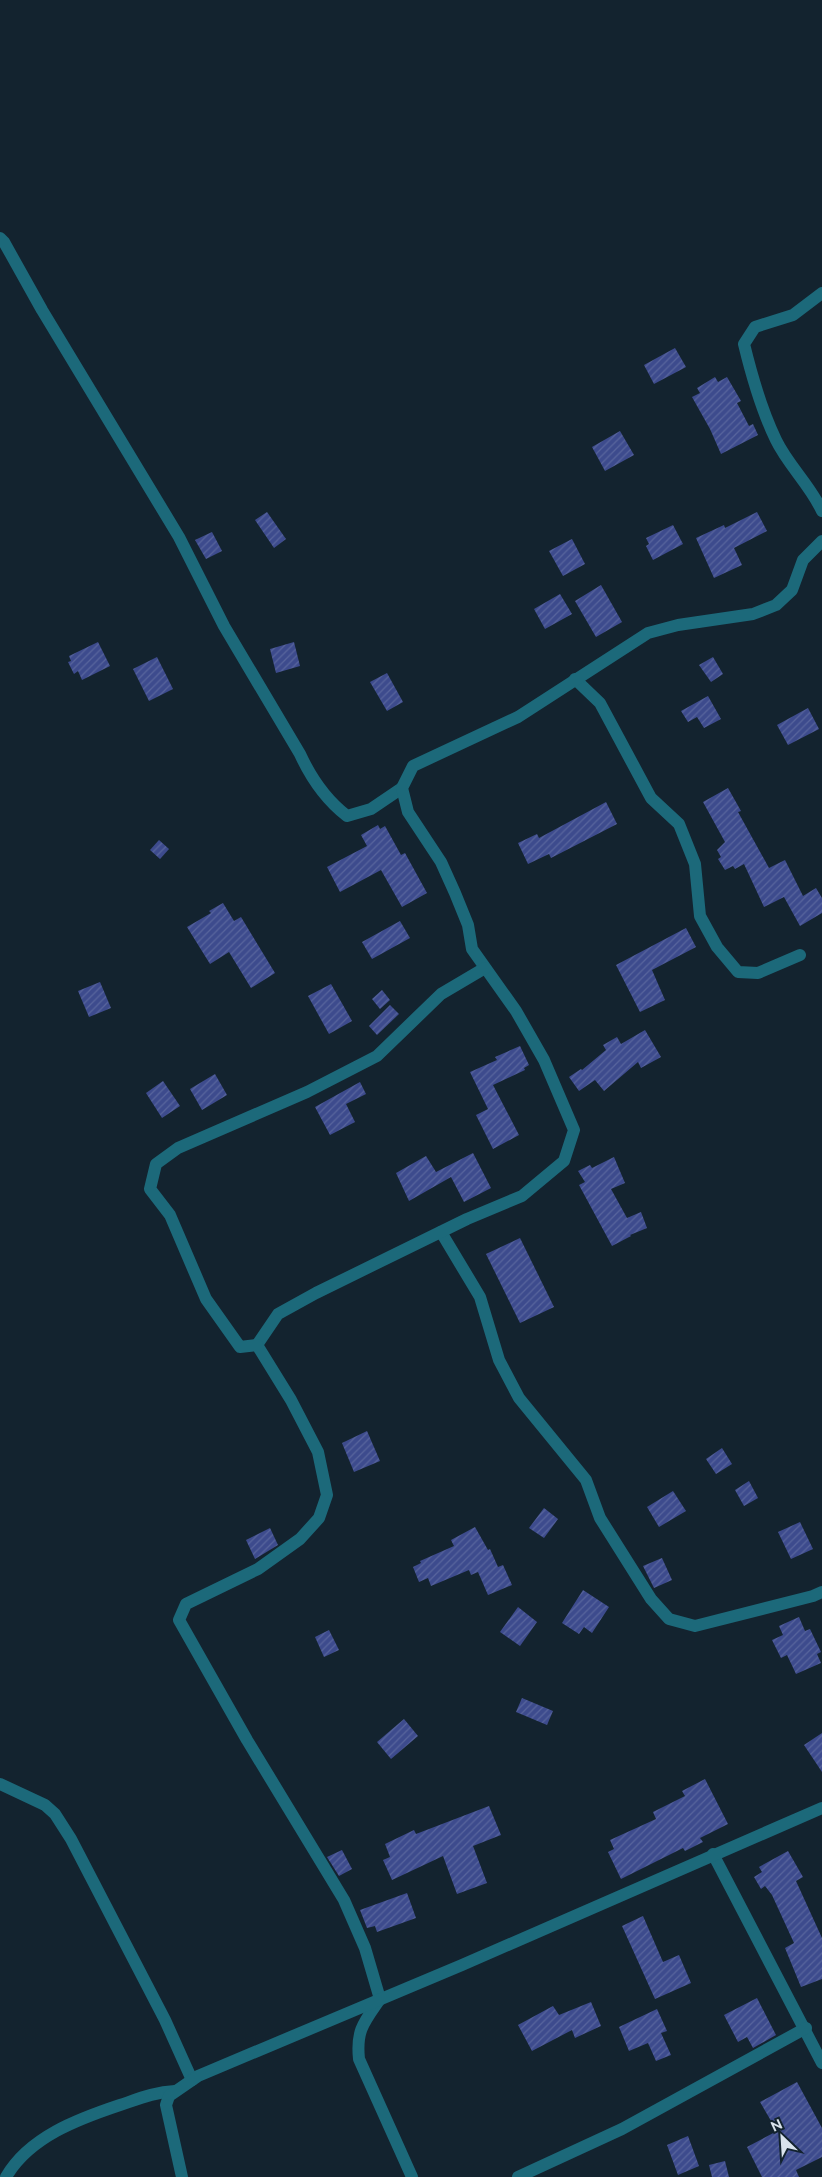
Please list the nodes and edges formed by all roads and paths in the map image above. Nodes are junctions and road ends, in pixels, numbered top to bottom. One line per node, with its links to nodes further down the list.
1 (0, 238): 6 (street)
2 (822, 293): 3 (street)
3 (822, 511)
4 (822, 541): 5 (street)
5 (575, 679): 6 (street); 7 (street)
6 (402, 788): 8 (street)
7 (800, 955)
8 (485, 968): 9 (street); 10 (street)
9 (440, 1232): 10 (street); 11 (street)
10 (257, 1345): 15 (street)
11 (822, 1592)
12 (0, 1784): 18 (street)
13 (822, 1808): 14 (street)
14 (713, 1854): 15 (street); 16 (street)
15 (380, 1999): 18 (street); 22 (street)
16 (806, 2028): 17 (street); 23 (street)
17 (822, 2063)
18 (192, 2080): 19 (street)
19 (175, 2091): 20 (street); 21 (street)
20 (6, 2177)
21 (182, 2177)
22 (412, 2177)
23 (518, 2177)

